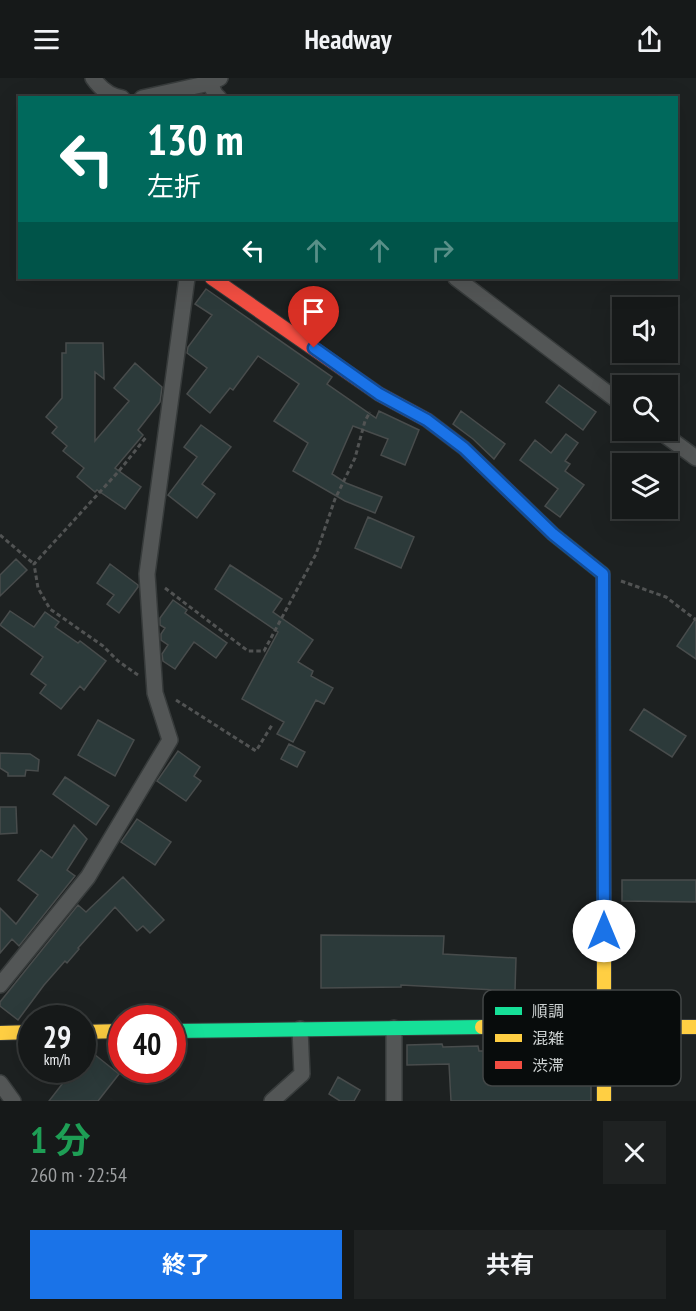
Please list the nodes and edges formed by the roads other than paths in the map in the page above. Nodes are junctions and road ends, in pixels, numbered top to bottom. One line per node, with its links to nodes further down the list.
1 (93, 78): 3 (street)
2 (216, 90): 4 (street)
3 (115, 96)
4 (160, 96)
5 (188, 279): 11 (street)
6 (213, 279): 12 (street)
7 (457, 279): 8 (street)
8 (612, 396)
9 (673, 441): 10 (street)
10 (696, 458)
11 (0, 985)
12 (604, 990)
13 (483, 1027): 16 (street)
14 (681, 1027): 15 (street)
15 (696, 1027)
16 (394, 1028): 17 (street); 24 (street)
17 (300, 1029): 18 (street); 23 (street)
18 (186, 1031)
19 (0, 1032): 20 (street)
20 (18, 1032)
21 (0, 1083): 22 (street)
22 (14, 1101)
23 (272, 1101)
24 (394, 1101)

